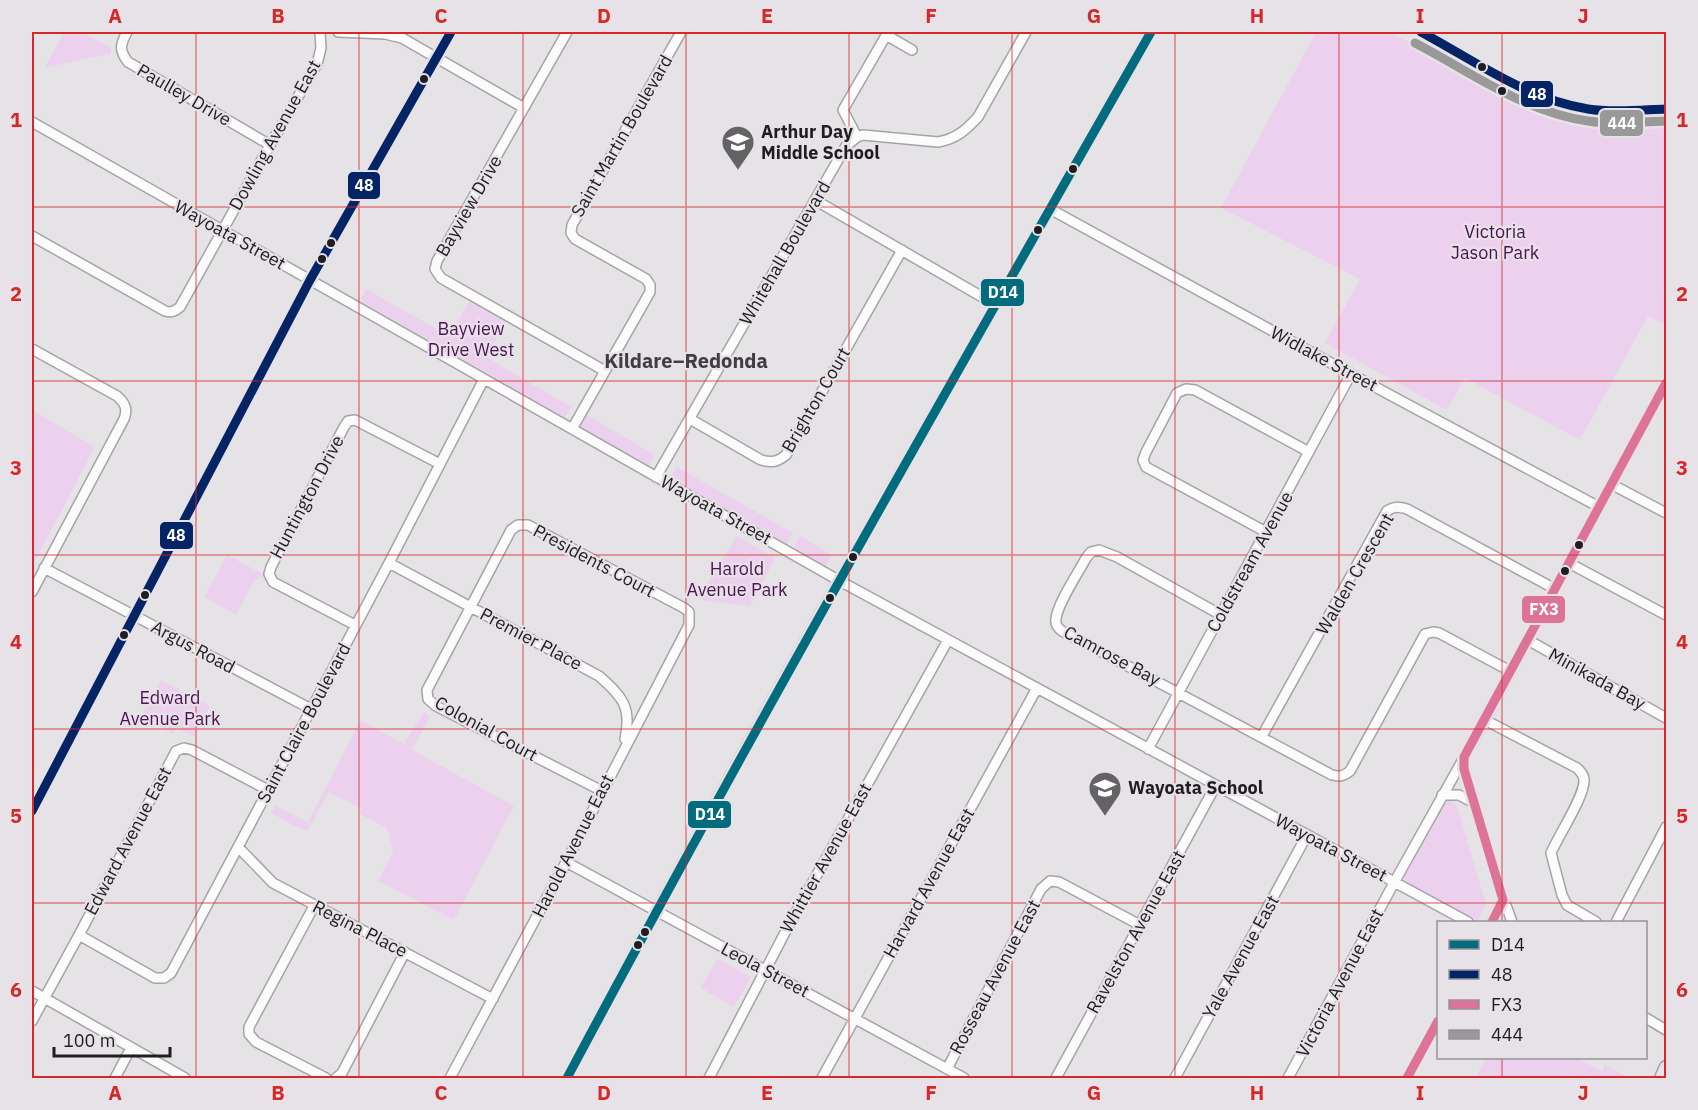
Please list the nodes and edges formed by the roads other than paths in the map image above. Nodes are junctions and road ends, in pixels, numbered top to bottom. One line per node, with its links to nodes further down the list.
1 (127, 32): 17 (street, Paulley Drive)
2 (320, 32): 17 (street, Dowling Avenue East)
3 (338, 32): 12 (street)
4 (452, 32): 12 (street)
5 (567, 32): 13 (street, Bayview Drive)
6 (681, 32): 26 (street, Saint Martin Boulevard)
7 (1026, 32): 16 (street)
8 (1151, 32): 19 (street)
9 (1421, 32): 14 (street)
10 (887, 33): 11 (street); 16 (street)
11 (912, 50)
12 (436, 58): 13 (street); 23 (street)
13 (524, 108): 26 (street, Bayview Drive)
14 (1666, 109)
15 (32, 122): 20 (street, Wayoata Street)
16 (857, 137): 18 (street, Whitehall Boulevard)
17 (270, 145): 20 (street, Dowling Avenue East)
18 (815, 200): 22 (street); 32 (street, Whitehall Boulevard)
19 (1050, 209): 24 (street); 27 (street, Widlake Street)
20 (222, 230): 21 (street, Dowling Avenue East); 23 (street, Wayoata Street)
21 (32, 236)
22 (902, 250): 24 (street); 32 (street, Brighton Court)
23 (310, 280): 28 (street, Wayoata Street); 51 (street)
24 (996, 305): 44 (street)
25 (32, 349): 43 (street)
26 (605, 371): 33 (street, Saint Martin Boulevard)
27 (1351, 374): 34 (street, Coldstream Avenue); 38 (street, Widlake Street)
28 (484, 379): 33 (street, Wayoata Street); 35 (street, Saint Claire Boulevard)
29 (1666, 383): 30 (street, Victoria Avenue East)
30 (1656, 403): 31 (street); 37 (street, Victoria Avenue East)
31 (1665, 408)
32 (690, 419): 36 (street, Whitehall Boulevard)
33 (572, 429): 36 (street, Wayoata Street)
34 (1309, 452): 40 (street, Coldstream Avenue); 40 (street)
35 (440, 464): 42 (street, Saint Claire Boulevard); 52 (street, Huntington Drive)
36 (656, 477): 44 (street, Wayoata Street)
37 (1611, 484): 38 (street, Victoria Avenue East); 39 (street)
38 (1599, 507): 41 (street, Victoria Avenue East)
39 (1666, 513)
40 (1266, 532): 49 (street, Coldstream Avenue)
41 (1569, 562): 45 (street, Victoria Avenue East); 50 (street)
42 (389, 563): 47 (street, Premier Place); 52 (street, Saint Claire Boulevard)
43 (44, 568): 46 (street); 51 (street, Argus Road)
44 (838, 580): 53 (street, Wayoata Street); 78 (street)
45 (1555, 589): 54 (street, Victoria Avenue East); 61 (street, Walden Crescent)
46 (32, 592)
47 (471, 607): 48 (street, Presidents Court); 62 (street, Premier Place); 67 (street, Colonial Court)
48 (689, 612): 62 (street, Harold Avenue East)
49 (1221, 615): 57 (street, Coldstream Avenue); 57 (street, Camrose Bay)
50 (1666, 615)
51 (135, 616): 58 (street, Argus Road); 70 (street)
52 (355, 625): 58 (street, Saint Claire Boulevard)
53 (948, 640): 56 (street, Wayoata Street); 87 (street, Whittier Avenue East)
54 (1528, 640): 55 (street, Victoria Avenue East); 59 (street, Minikada Bay)
55 (1510, 671): 60 (street, Victoria Avenue East); 61 (street)
56 (1036, 688): 63 (street, Wayoata Street); 91 (street, Harvard Avenue East)
57 (1179, 692): 61 (street); 63 (street, Coldstream Avenue)
58 (311, 709): 66 (street, Saint Claire Boulevard)
59 (1666, 717)
60 (1485, 720): 64 (street, Victoria Avenue East); 82 (street)
61 (1262, 736)
62 (623, 749): 67 (street, Harold Avenue East)
63 (1148, 749): 65 (street, Wayoata Street)
64 (1464, 757): 68 (street, Victoria Avenue East); 69 (street)
65 (1216, 785): 72 (street, Wayoata Street); 84 (street, Ravelston Avenue East)
66 (268, 790): 73 (street, Saint Claire Boulevard); 85 (street, Edward Avenue East)
67 (602, 791): 74 (street, Harold Avenue East)
68 (1442, 795): 69 (street); 75 (street, Victoria Avenue East)
69 (1474, 802): 76 (street)
70 (32, 812)
71 (1666, 827): 83 (street)
72 (1307, 835): 75 (street, Wayoata Street); 109 (street, Yale Avenue East)
73 (238, 847): 77 (street, Regina Place); 85 (street, Saint Claire Boulevard)
74 (566, 862): 78 (street, Leola Street); 90 (street, Harold Avenue East)
75 (1395, 881): 79 (street, Wayoata Street); 110 (street, Victoria Avenue East)
76 (1503, 900): 80 (street); 81 (street)
77 (314, 906): 86 (street, Regina Place); 101 (street)
78 (656, 910): 87 (street, Leola Street); 104 (street)
79 (1466, 921)
80 (1493, 921)
81 (1512, 921)
82 (1594, 921)
83 (1617, 921)
84 (1140, 925): 98 (street, Rosseau Avenue East); 108 (street, Ravelston Avenue East)
85 (79, 935): 89 (street, Edward Avenue East)
86 (405, 952): 90 (street, Regina Place); 102 (street)
87 (766, 971): 91 (street, Leola Street); 105 (street, Whittier Avenue East)
88 (32, 991): 89 (street)
89 (44, 998): 93 (street, Edward Avenue East); 96 (street)
90 (492, 999): 103 (street, Harold Avenue East)
91 (855, 1018): 98 (street, Leola Street); 106 (street, Harvard Avenue East)
92 (1647, 1019): 95 (street)
93 (32, 1021)
94 (1437, 1023): 111 (street)
95 (1666, 1030)
96 (131, 1048): 99 (street); 100 (street)
97 (1666, 1068): 112 (main road)
98 (946, 1069): 107 (street, Leola Street)
99 (115, 1078)
100 (184, 1078)
101 (326, 1078)
102 (336, 1078)
103 (450, 1078)
104 (567, 1078)
105 (709, 1078)
106 (822, 1078)
107 (964, 1078)
108 (1056, 1078)
109 (1175, 1078)
110 (1288, 1078)
111 (1407, 1078)
112 (1661, 1078)

